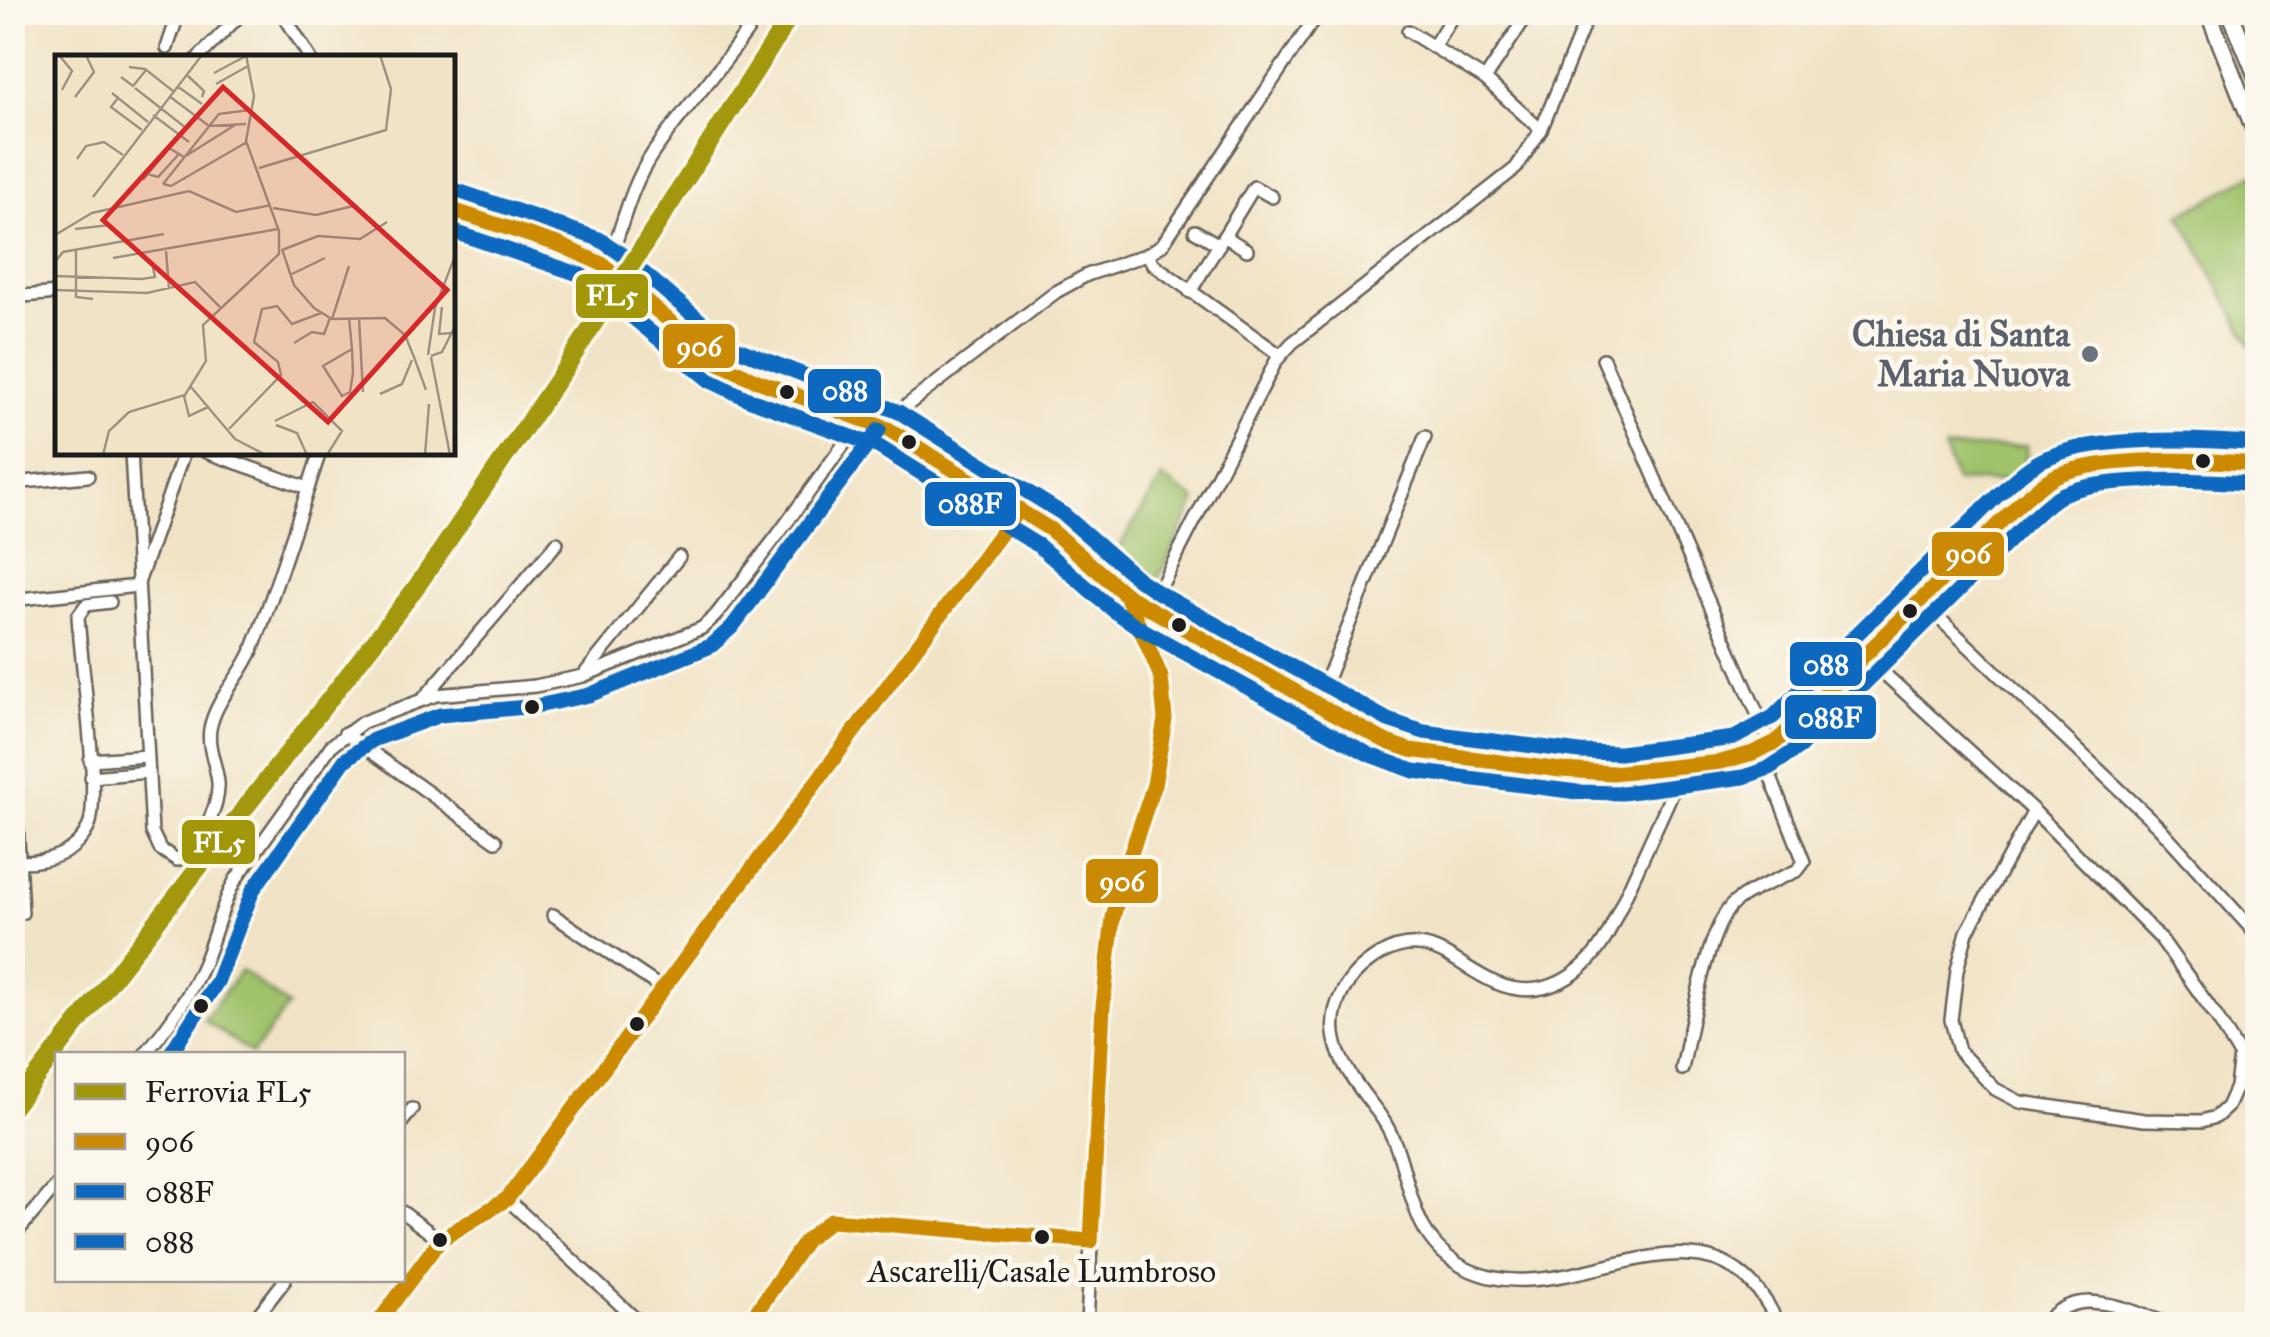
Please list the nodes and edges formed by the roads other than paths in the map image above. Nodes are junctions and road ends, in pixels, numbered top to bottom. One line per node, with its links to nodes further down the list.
1 (179, 12): 15 (street)
2 (243, 12): 16 (street)
3 (282, 12): 17 (street)
4 (760, 12): 28 (street)
5 (1320, 12): 27 (street)
6 (1455, 12): 14 (street)
7 (1529, 12): 18 (street)
8 (1589, 12): 20 (street)
9 (2208, 12): 21 (highway)
10 (2230, 12): 19 (highway)
11 (2254, 12): 12 (highway)
12 (2258, 21)
13 (1408, 31): 14 (street)
14 (1433, 47): 18 (street)
15 (167, 48)
16 (201, 55)
17 (308, 55)
18 (1485, 80): 20 (street)
19 (2258, 80)
20 (1542, 130): 32 (street)
21 (2258, 139)
22 (1272, 197): 25 (street)
23 (455, 211): 28 (street)
24 (1194, 230): 25 (street)
25 (1222, 240): 26 (street); 29 (street)
26 (1247, 250)
27 (1148, 254): 29 (street); 35 (street)
28 (607, 268): 34 (street)
29 (1190, 292): 32 (street)
30 (55, 293): 31 (street)
31 (12, 297)
32 (1280, 356): 53 (street)
33 (1603, 359): 60 (street)
34 (863, 418): 35 (street); 55 (street)
35 (881, 425): 45 (street)
36 (1426, 437): 57 (street)
37 (131, 455): 48 (street)
38 (183, 455): 48 (street)
39 (214, 455): 44 (street)
40 (319, 455): 44 (street)
41 (2258, 464): 51 (street)
42 (88, 476): 43 (street)
43 (12, 483)
44 (308, 488): 64 (street)
45 (1020, 510): 49 (street); 72 (street)
46 (557, 543): 56 (street)
47 (679, 557): 55 (street)
48 (136, 586): 50 (street); 61 (street)
49 (1126, 596): 53 (street); 82 (street)
50 (12, 600)
51 (1921, 601): 54 (street); 71 (street)
52 (110, 602): 62 (street)
53 (1150, 610): 57 (street)
54 (1864, 656): 60 (street); 66 (street)
55 (583, 676): 56 (street)
56 (424, 698): 59 (street)
57 (1317, 704): 63 (street)
58 (12, 727): 68 (street)
59 (345, 734): 67 (street); 73 (street)
60 (1766, 748): 63 (street); 74 (street)
61 (147, 756): 62 (street); 64 (street)
62 (90, 760): 65 (street)
63 (1684, 767): 89 (street)
64 (148, 772): 65 (street)
65 (91, 777): 68 (street)
66 (2034, 811): 66 (street)
67 (496, 841)
68 (21, 862): 69 (street)
69 (22, 913)
70 (553, 915): 72 (street)
71 (2258, 936)
72 (662, 989): 78 (street)
73 (146, 1052)
74 (1682, 1069)
75 (412, 1109): 76 (street)
76 (405, 1118)
77 (55, 1188): 80 (street)
78 (506, 1199): 81 (street); 86 (street)
79 (405, 1214): 81 (street)
80 (12, 1238)
81 (440, 1240): 85 (street)
82 (1091, 1241): 87 (street); 88 (street)
83 (282, 1282): 84 (street)
84 (251, 1324)
85 (377, 1324)
86 (640, 1324)
87 (748, 1324)
88 (1087, 1324)
89 (1778, 1324)
90 (2044, 1324): 91 (street)
91 (2170, 1324)

